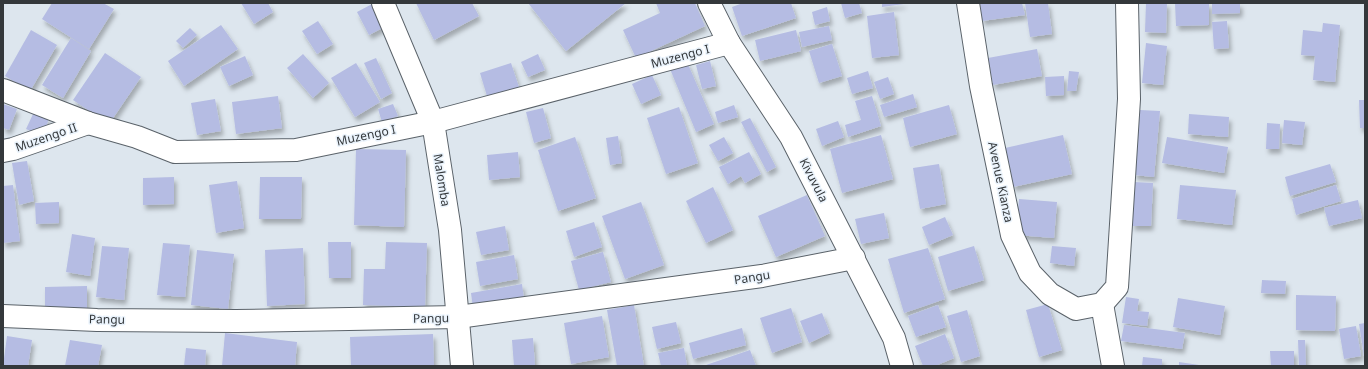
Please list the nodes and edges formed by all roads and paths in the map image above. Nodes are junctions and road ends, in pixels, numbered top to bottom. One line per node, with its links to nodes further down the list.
1 (383, 3): 7 (street, Malomba)
2 (709, 3): 5 (street, Kivuvula)
3 (968, 3): 11 (street, Avenue Kianza)
4 (1127, 3): 11 (street)
5 (729, 43): 7 (street, Muzengo I); 10 (street, Kivuvula)
6 (3, 90): 8 (street, Muzengo I)
7 (432, 122): 8 (street, Muzengo I); 13 (street, Malomba)
8 (88, 123): 9 (street, Muzengo II)
9 (3, 151)
10 (854, 258): 13 (street, Pangu); 15 (street, Kivuvula)
11 (1102, 304): 16 (street)
12 (3, 316): 13 (street, Pangu)
13 (458, 317): 14 (street, Malomba)
14 (462, 366)
15 (902, 366)
16 (1113, 366)

